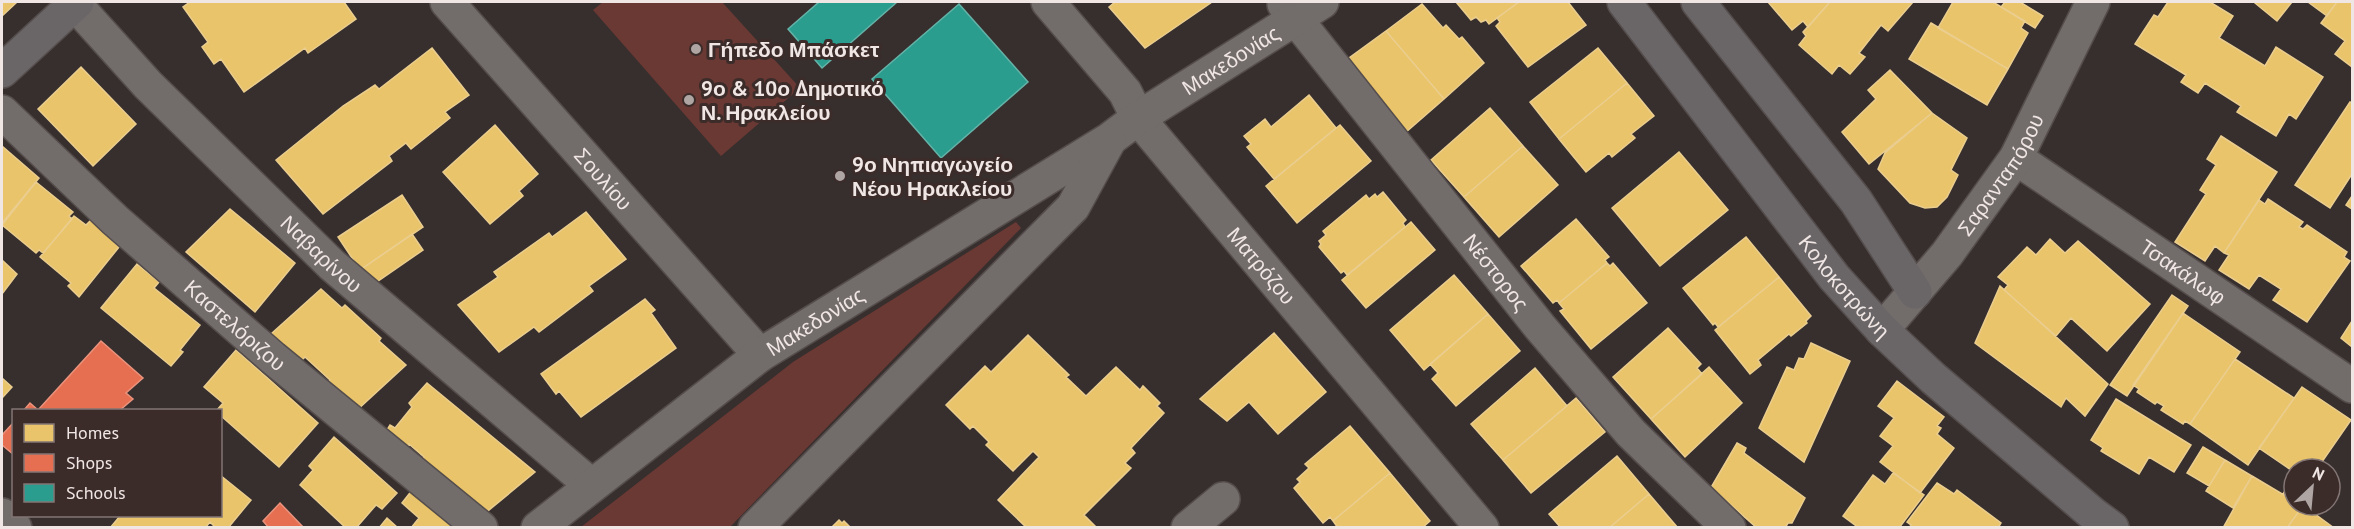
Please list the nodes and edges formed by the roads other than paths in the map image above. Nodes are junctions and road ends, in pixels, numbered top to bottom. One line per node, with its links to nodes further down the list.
1 (75, 2): 8 (street); 17 (street, Ναβαρίνου)
2 (447, 2): 15 (street, Σουλίου)
3 (1048, 2): 10 (street, Ματρόζου)
4 (1624, 2): 14 (street, Κολοκοτρώνη)
5 (1698, 2): 13 (street)
6 (2094, 2): 12 (street, Σαρανταπόρου)
7 (1300, 7): 10 (street, Μακεδονίας); 24 (street, Νέστορος)
8 (2, 71)
9 (2, 112): 19 (street, Καστελόριζου)
10 (1138, 118): 11 (street, Μακεδονίας); 23 (street, Ματρόζου)
11 (1110, 139): 15 (street, Μακεδονίας); 21 (street, Μακεδονίας)
12 (2016, 158): 13 (street, Σαρανταπόρου); 16 (street, Τσακάλωφ)
13 (1915, 292): 14 (street, Σαρανταπόρου)
14 (1882, 330): 25 (street, Κολοκοτρώνη)
15 (760, 354): 17 (street, Μακεδονίας)
16 (2352, 386)
17 (591, 485): 20 (street, Μακεδονίας)
18 (1223, 499): 22 (street)
19 (481, 528)
20 (538, 528)
21 (755, 528)
22 (1188, 528)
23 (1482, 528)
24 (1729, 528)
25 (2112, 528)

